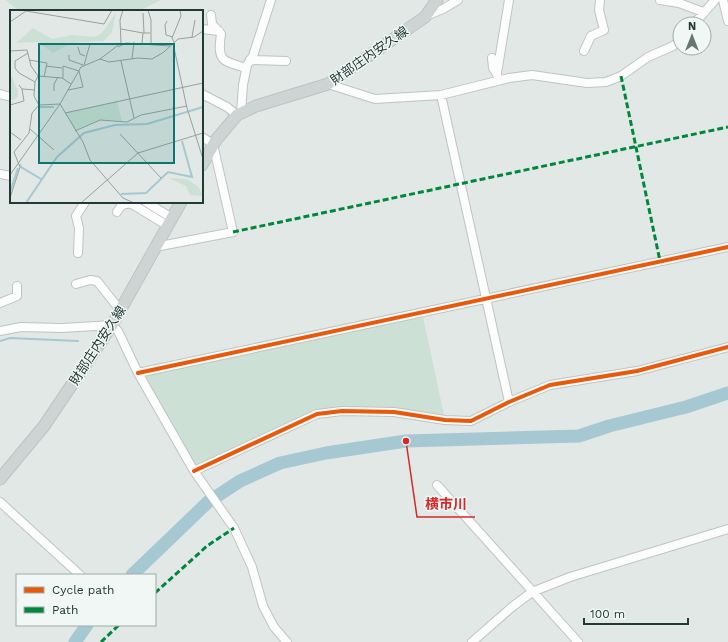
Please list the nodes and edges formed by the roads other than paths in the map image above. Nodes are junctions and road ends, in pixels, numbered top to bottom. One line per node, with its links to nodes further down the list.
1 (271, 0): 19 (street)
2 (437, 0): 11 (main road, 財部庄内安久線)
3 (458, 0): 11 (street)
4 (509, 0): 22 (street)
5 (600, 0): 17 (street)
6 (660, 0): 9 (street)
7 (715, 0): 9 (street)
8 (723, 0): 13 (street)
9 (703, 12): 12 (street)
10 (211, 15): 15 (street)
11 (425, 16): 23 (main road, 財部庄内安久線)
12 (700, 16)
13 (728, 21)
14 (203, 29): 15 (street)
15 (219, 31): 21 (street)
16 (672, 46): 22 (street)
17 (584, 51)
18 (492, 58): 22 (street)
19 (250, 60): 20 (street); 21 (street)
20 (286, 61)
21 (246, 68): 28 (street)
22 (498, 77): 26 (street)
23 (328, 84): 26 (street); 28 (main road, 財部庄内安久線)
24 (0, 94): 27 (street)
25 (203, 95): 28 (street)
26 (441, 95): 44 (street)
27 (10, 97)
28 (239, 114): 30 (main road, 財部庄内安久線)
29 (203, 137): 30 (street)
30 (214, 144): 31 (main road, 財部庄内安久線); 39 (street)
31 (203, 163)
32 (0, 174): 33 (street)
33 (10, 176)
34 (84, 203): 41 (street)
35 (147, 203): 38 (street)
36 (180, 203): 38 (main road, 財部庄内安久線)
37 (117, 212): 38 (street)
38 (170, 222): 39 (main road, 財部庄内安久線)
39 (156, 247): 46 (main road, 財部庄内安久線)
40 (728, 247): 44 (street)
41 (78, 253)
42 (76, 284): 46 (street)
43 (18, 286): 45 (street)
44 (486, 298): 50 (street); 51 (street)
45 (0, 303)
46 (120, 310): 47 (main road, 財部庄内安久線)
47 (112, 325): 48 (street); 50 (street); 53 (main road, 財部庄内安久線)
48 (0, 331)
49 (728, 347): 51 (street)
50 (138, 373): 52 (street)
51 (509, 402): 52 (street)
52 (196, 474): 59 (street)
53 (0, 479)
54 (437, 485): 58 (street)
55 (0, 502): 57 (street)
56 (728, 529): 58 (street)
57 (79, 574)
58 (532, 592): 60 (street); 61 (street)
59 (287, 642)
60 (472, 642)
61 (578, 642)

